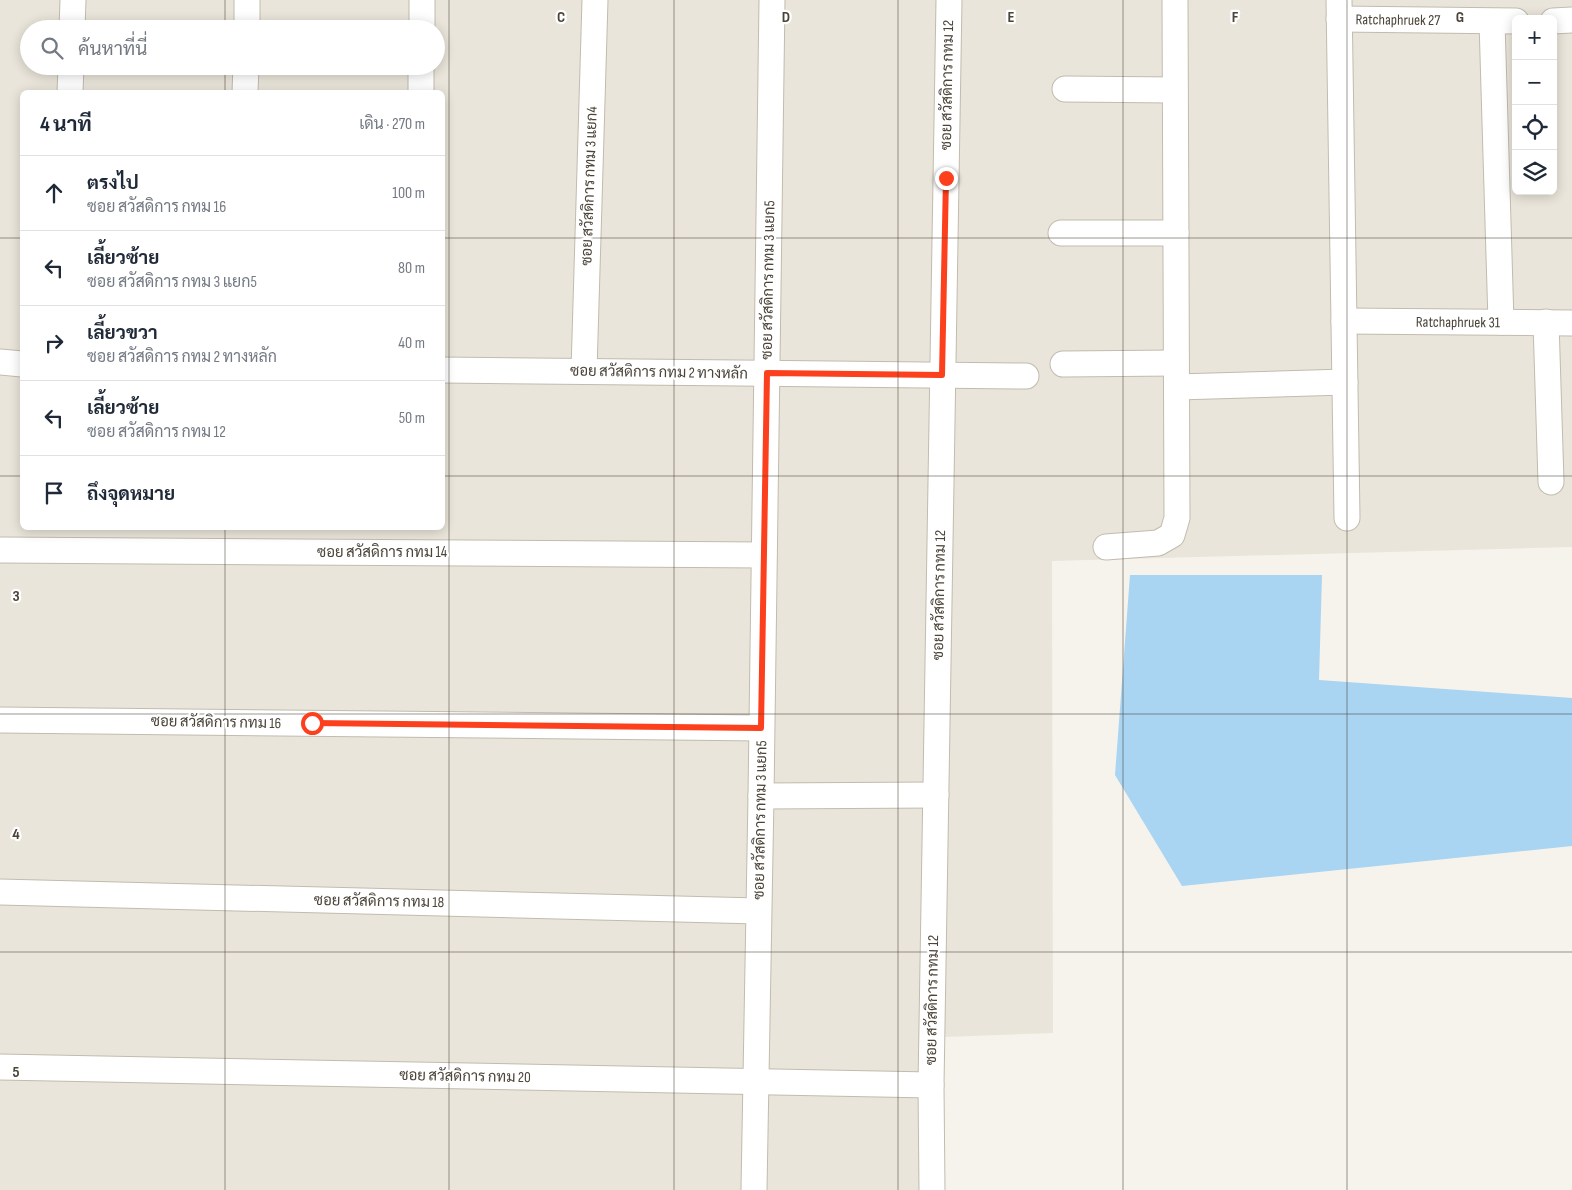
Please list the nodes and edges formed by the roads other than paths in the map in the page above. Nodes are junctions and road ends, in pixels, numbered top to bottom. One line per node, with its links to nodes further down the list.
1 (73, 0): 9 (street)
2 (247, 0): 10 (street)
3 (422, 0): 11 (street)
4 (595, 0): 33 (street, ซอย สวัสดิการ กทม 3 แยก4)
5 (772, 0): 34 (street, ซอย สวัสดิการ กทม 3 แยก5)
6 (949, 0): 35 (street, ซอย สวัสดิการ กทม 12)
7 (1175, 0): 22 (street)
8 (1339, 10): 14 (street, Ratchaphruek 27); 25 (street)
9 (72, 20)
10 (246, 20)
11 (422, 20)
12 (1572, 20): 13 (street)
13 (1557, 21)
14 (1504, 22): 26 (street)
15 (71, 75): 19 (street)
16 (246, 75): 20 (street)
17 (422, 75): 21 (street)
18 (1064, 88): 22 (street)
19 (70, 90)
20 (245, 90)
21 (421, 90)
22 (1175, 90): 24 (street)
23 (1061, 233): 24 (street)
24 (1176, 233): 36 (street)
25 (1344, 320): 26 (street, Ratchaphruek 31); 38 (street)
26 (1501, 322): 27 (street, Ratchaphruek 31)
27 (1546, 322): 28 (street, Ratchaphruek 31); 39 (street)
28 (1572, 323)
29 (0, 362): 30 (street)
30 (20, 364)
31 (1062, 364): 36 (street)
32 (445, 370): 33 (street, ซอย สวัสดิการ กทม 2 ทางหลัก)
33 (584, 372): 34 (street, ซอย สวัสดิการ กทม 2 ทางหลัก)
34 (767, 373): 35 (street, ซอย สวัสดิการ กทม 2 ทางหลัก); 43 (street, ซอย สวัสดิการ กทม 3 แยก5)
35 (942, 375): 37 (street, ซอย สวัสดิการ กทม 2 ทางหลัก); 47 (street, ซอย สวัสดิการ กทม 12)
36 (1176, 375): 38 (street); 41 (street)
37 (1026, 376)
38 (1345, 382): 40 (street)
39 (1551, 482)
40 (1347, 518)
41 (1106, 547)
42 (0, 550): 43 (street, ซอย สวัสดิการ กทม 14)
43 (764, 554): 45 (street, ซอย สวัสดิการ กทม 3 แยก5)
44 (0, 720): 45 (street, ซอย สวัสดิการ กทม 16)
45 (761, 728): 46 (street, ซอย สวัสดิการ กทม 3 แยก5)
46 (762, 796): 47 (street); 49 (street, ซอย สวัสดิการ กทม 3 แยก5)
47 (936, 796): 52 (street, ซอย สวัสดิการ กทม 12)
48 (0, 892): 49 (street, ซอย สวัสดิการ กทม 18)
49 (758, 911): 51 (street, ซอย สวัสดิการ กทม 3 แยก5)
50 (0, 1067): 51 (street, ซอย สวัสดิการ กทม 20)
51 (756, 1081): 52 (street, ซอย สวัสดิการ กทม 20); 53 (street, ซอย สวัสดิการ กทม 3 แยก5)
52 (931, 1086): 54 (street, ซอย สวัสดิการ กทม 12)
53 (754, 1190)
54 (932, 1190)

